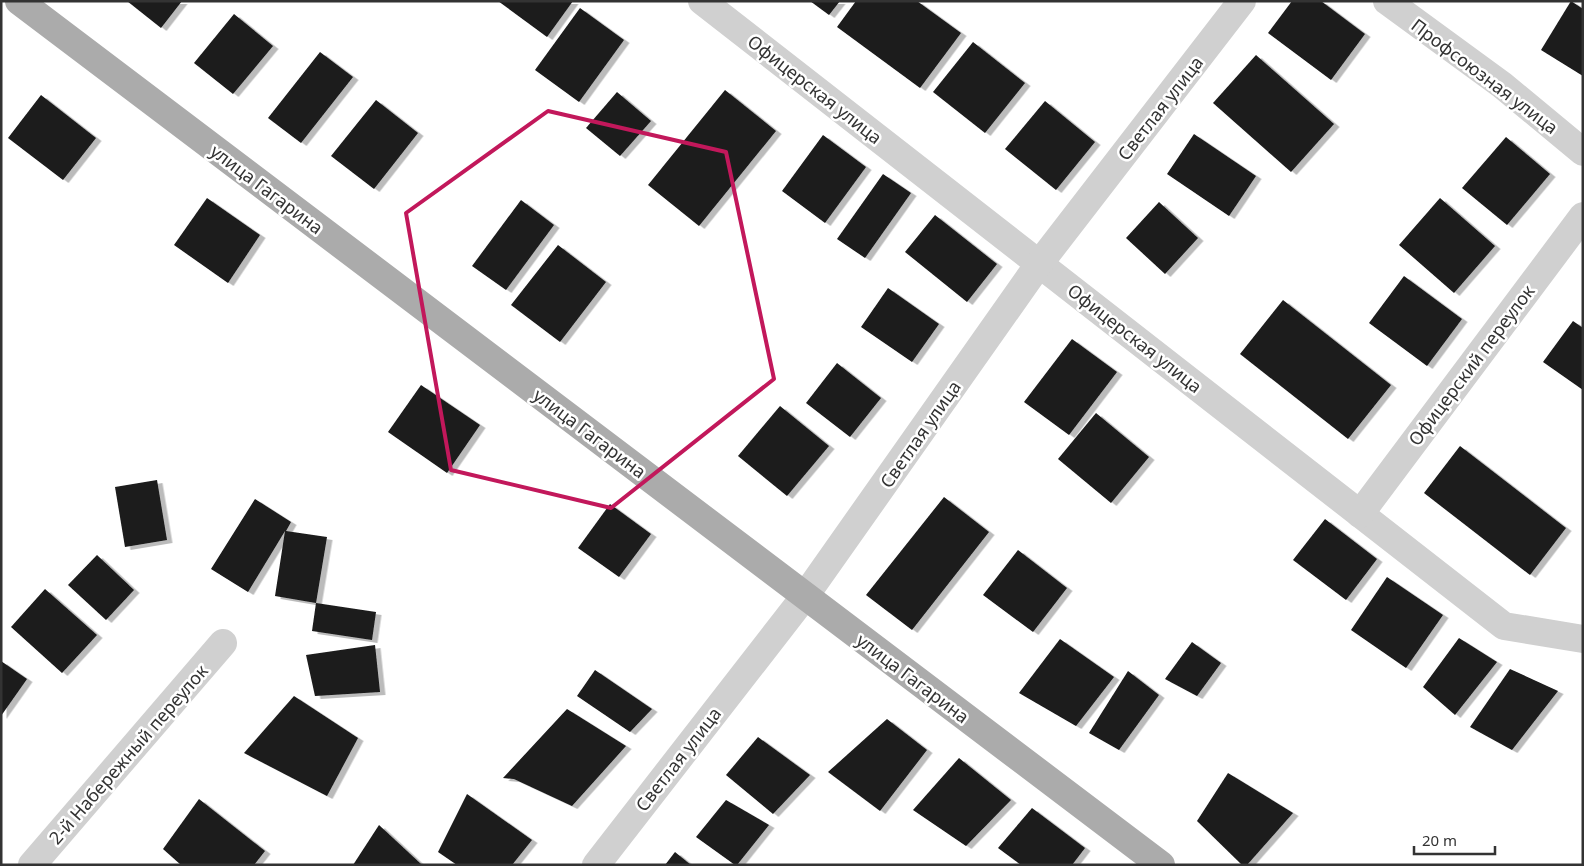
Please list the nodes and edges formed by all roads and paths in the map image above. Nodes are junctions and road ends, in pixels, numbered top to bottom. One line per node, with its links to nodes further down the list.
1 (19, 1): 9 (main road, улица Гагарина)
2 (702, 1): 7 (street, Офицерская улица)
3 (1242, 1): 7 (street, Светлая улица)
4 (1386, 1): 5 (street, Профсоюзная улица)
5 (1583, 152)
6 (1583, 216): 8 (street, Офицерский переулок)
7 (1040, 264): 8 (street, Офицерская улица); 9 (street, Светлая улица)
8 (1360, 514): 10 (street, Офицерская улица)
9 (805, 596): 13 (street, Светлая улица); 14 (main road, улица Гагарина)
10 (1583, 639)
11 (224, 643): 12 (street, 2-й Набережный переулок)
12 (32, 865)
13 (596, 865)
14 (1162, 865)

